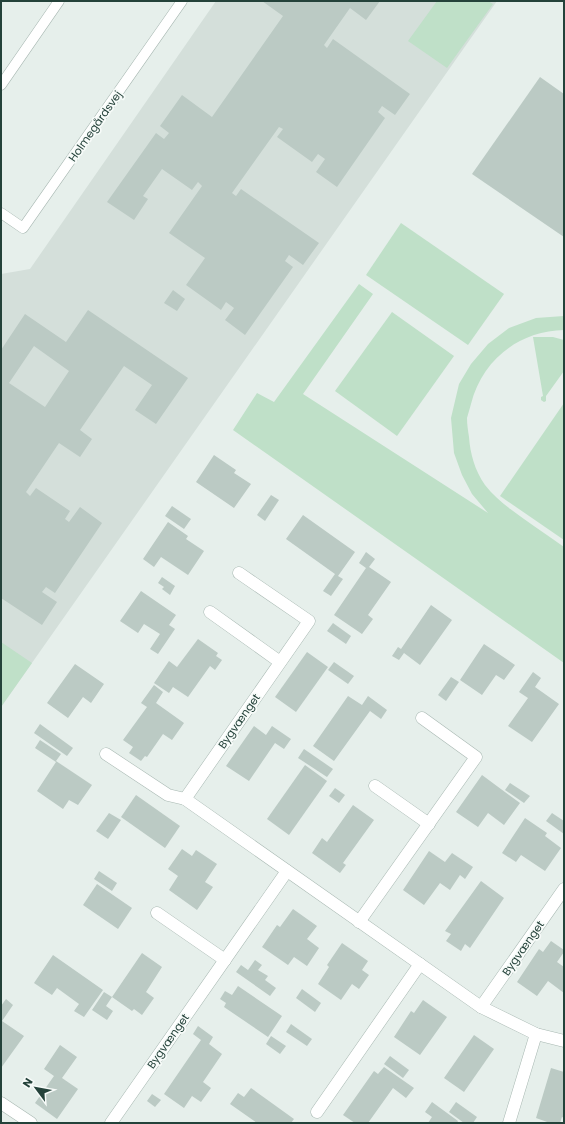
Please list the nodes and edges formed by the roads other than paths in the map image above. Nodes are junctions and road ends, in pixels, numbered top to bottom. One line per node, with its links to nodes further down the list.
1 (60, 1): 3 (lane)
2 (182, 1): 4 (lane, Holmegårdsvej)
3 (1, 85)
4 (1, 213)
5 (239, 573): 7 (street, Bygvænget)
6 (210, 612): 7 (street)
7 (280, 662): 11 (street, Bygvænget)
8 (422, 718): 12 (street)
9 (106, 754): 11 (street)
10 (375, 786): 12 (street)
11 (185, 799): 13 (street)
12 (429, 824): 16 (street)
13 (287, 871): 16 (street); 17 (street, Bygvænget)
14 (564, 889): 19 (street, Bygvænget)
15 (157, 913): 17 (street)
16 (359, 922): 18 (street)
17 (225, 960): 25 (street, Bygvænget)
18 (420, 964): 19 (street); 23 (street)
19 (481, 1007): 20 (street)
20 (536, 1034): 21 (street); 26 (street)
21 (564, 1041)
22 (1, 1103): 24 (street)
23 (317, 1112)
24 (31, 1123)
25 (111, 1123)
26 (509, 1123)

